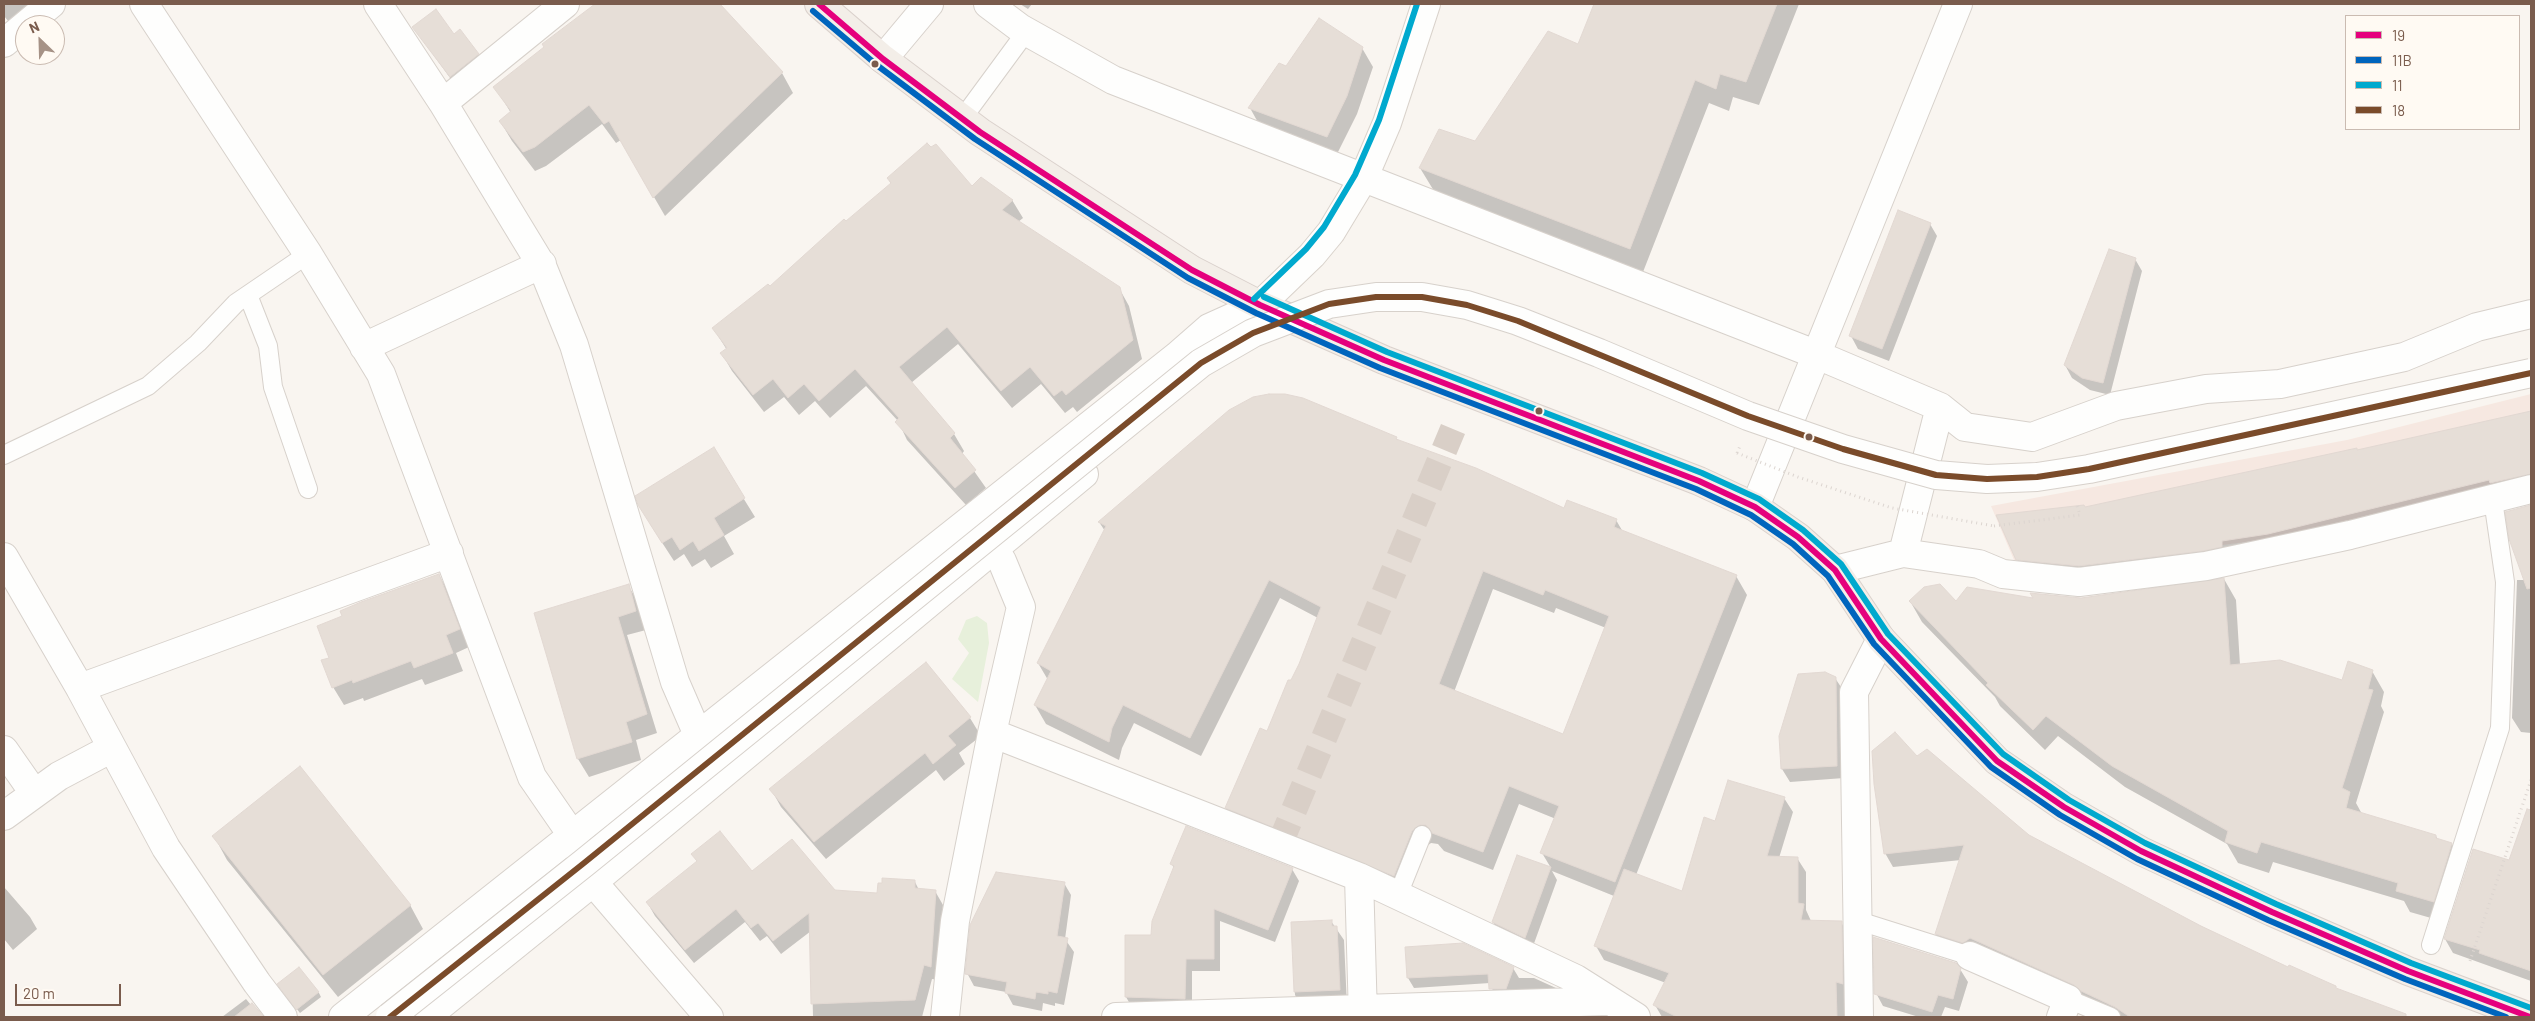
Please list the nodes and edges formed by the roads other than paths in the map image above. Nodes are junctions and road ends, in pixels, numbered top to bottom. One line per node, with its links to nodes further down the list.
1 (51, 4): 11 (street)
2 (144, 4): 16 (street)
3 (378, 4): 13 (street)
4 (565, 4): 13 (street)
5 (819, 4): 12 (main road)
6 (929, 4): 12 (street)
7 (988, 4): 10 (street)
8 (1426, 4): 15 (street)
9 (1958, 4): 22 (street)
10 (1026, 32): 14 (lane); 15 (street)
11 (4, 42)
12 (883, 59): 14 (main road)
13 (443, 104): 17 (street)
14 (962, 119): 19 (main road)
15 (1363, 179): 19 (street); 22 (street)
16 (308, 254): 18 (lane); 21 (street)
17 (542, 264): 21 (street); 38 (street)
18 (248, 295): 25 (lane); 26 (lane)
19 (1260, 305): 29 (main road); 30 (street); 38 (street)
20 (2531, 314): 24 (street)
21 (364, 348): 31 (street)
22 (1815, 354): 24 (street); 29 (street)
23 (2531, 373): 56 (street, bridge)
24 (1940, 407): 32 (street)
25 (4, 455)
26 (308, 489)
27 (2531, 489): 28 (street)
28 (2493, 500): 32 (street); 49 (lane)
29 (1755, 508): 34 (main road)
30 (995, 550): 37 (street); 46 (street)
31 (449, 553): 36 (street); 43 (street)
32 (1902, 553): 34 (street)
33 (4, 556): 36 (street)
34 (1835, 570): 35 (main road)
35 (1881, 639): 48 (street); 64 (main road)
36 (80, 688): 39 (street)
37 (992, 734): 45 (street); 59 (street)
38 (698, 735): 43 (street)
39 (112, 748): 41 (street); 54 (street)
40 (4, 750): 41 (street)
41 (34, 794): 42 (street)
42 (4, 816)
43 (572, 835): 46 (street); 55 (street)
44 (1422, 835): 47 (lane)
45 (1359, 878): 47 (street); 53 (street)
46 (593, 882): 57 (street); 58 (street)
47 (1398, 895): 51 (street)
48 (1858, 921): 50 (lane); 62 (street)
49 (2431, 946)
50 (1970, 956): 52 (street)
51 (1609, 1001): 53 (street); 61 (street)
52 (2065, 1008): 63 (lane)
53 (1363, 1014): 60 (street)
54 (283, 1017)
55 (343, 1017)
56 (390, 1017)
57 (426, 1017)
58 (709, 1017)
59 (945, 1017)
60 (1116, 1017)
61 (1636, 1017)
62 (1859, 1017)
63 (2111, 1017)
64 (2530, 1017)

